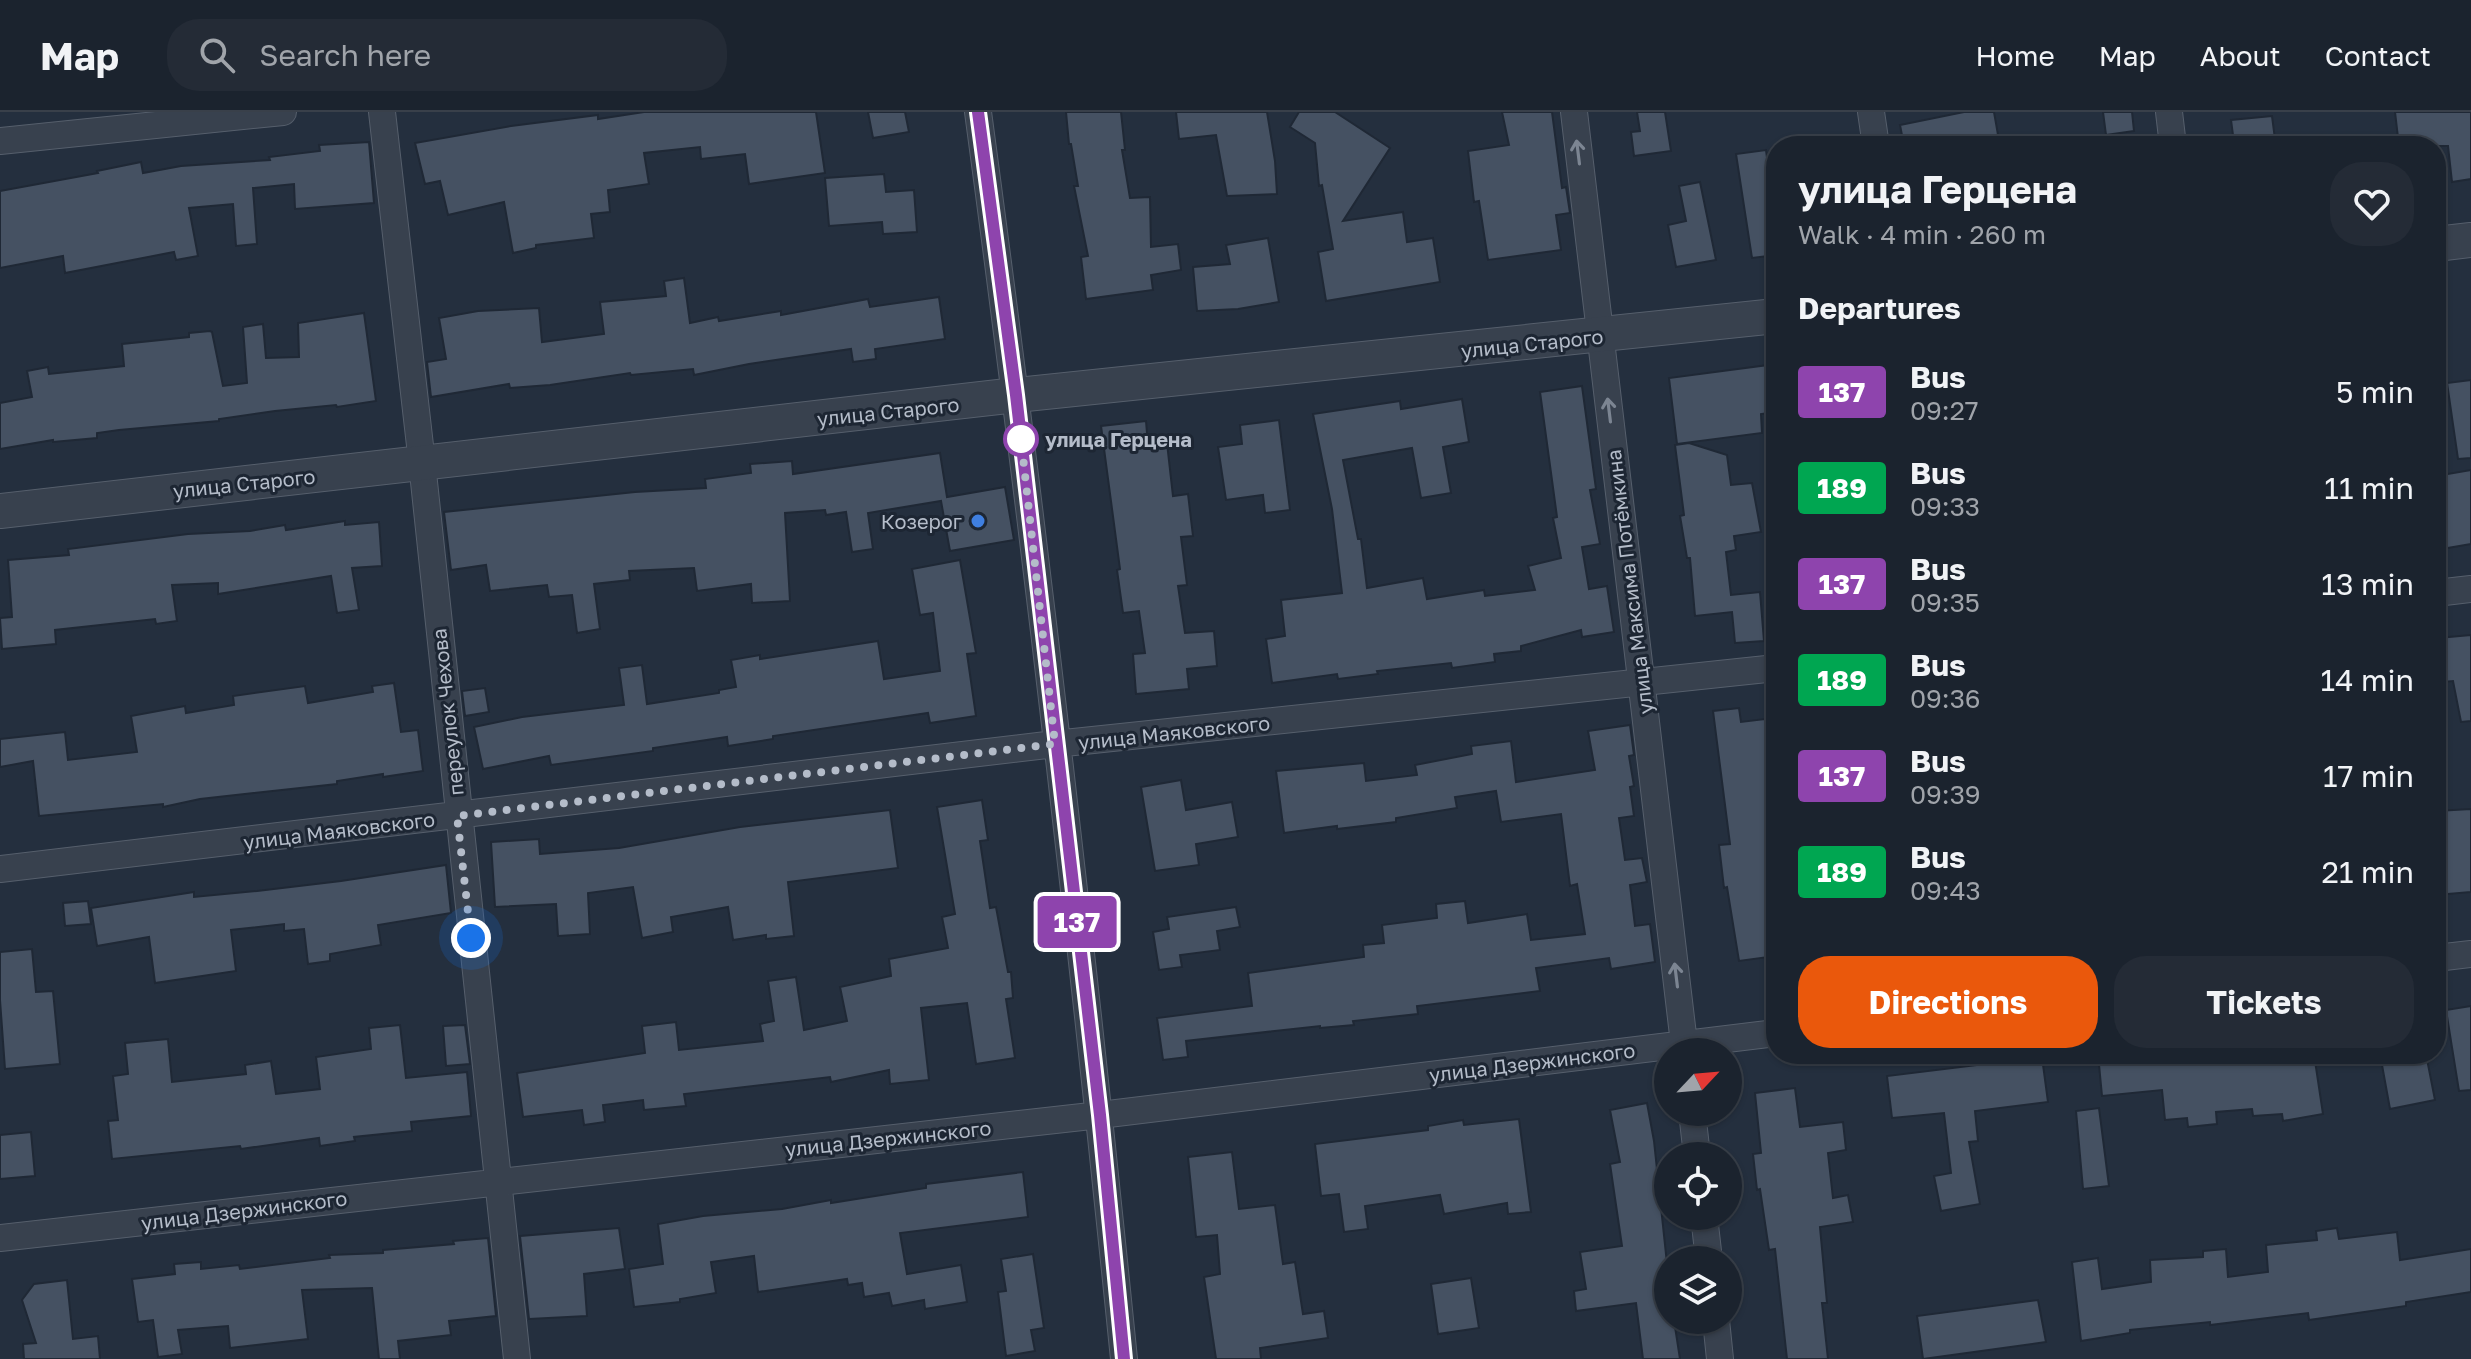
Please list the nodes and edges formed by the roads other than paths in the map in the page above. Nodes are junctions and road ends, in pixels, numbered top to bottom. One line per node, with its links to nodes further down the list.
1 (283, 112): 9 (street)
2 (382, 112): 15 (street, переулок Чехова)
3 (978, 112): 14 (street)
4 (1574, 112): 13 (street, улица Максима Потёмкина, one-way to 4)
5 (1871, 112): 7 (street)
6 (2169, 112): 8 (street)
7 (1875, 136)
8 (2172, 136)
9 (0, 141)
10 (2471, 240): 11 (street)
11 (2446, 243)
12 (1766, 317): 13 (street, улица Старого)
13 (1600, 336): 14 (street, улица Старого); 20 (street, улица Максима Потёмкина, one-way to 13)
14 (1016, 395): 15 (street, улица Старого); 21 (street)
15 (422, 463): 16 (street, улица Старого); 22 (street, переулок Чехова)
16 (0, 511)
17 (2471, 589): 18 (street)
18 (2446, 592)
19 (1766, 669): 20 (street, улица Маяковского)
20 (1641, 683): 21 (street, улица Маяковского); 27 (street, улица Максима Потёмкина, one-way to 20)
21 (1055, 744): 22 (street, улица Маяковского); 30 (street)
22 (457, 816): 23 (street, улица Маяковского); 31 (street, переулок Чехова)
23 (0, 869)
24 (2471, 954): 25 (street)
25 (2446, 957)
26 (1766, 1035): 28 (street, улица Дзержинского)
27 (1684, 1038)
28 (1742, 1039)
29 (1654, 1052): 30 (street, улица Дзержинского)
30 (1100, 1115): 31 (street, улица Дзержинского); 35 (street)
31 (498, 1180): 32 (street, улица Дзержинского); 34 (street, переулок Чехова)
32 (0, 1238)
33 (1717, 1334): 36 (street)
34 (517, 1359)
35 (1124, 1359)
36 (1720, 1359)

